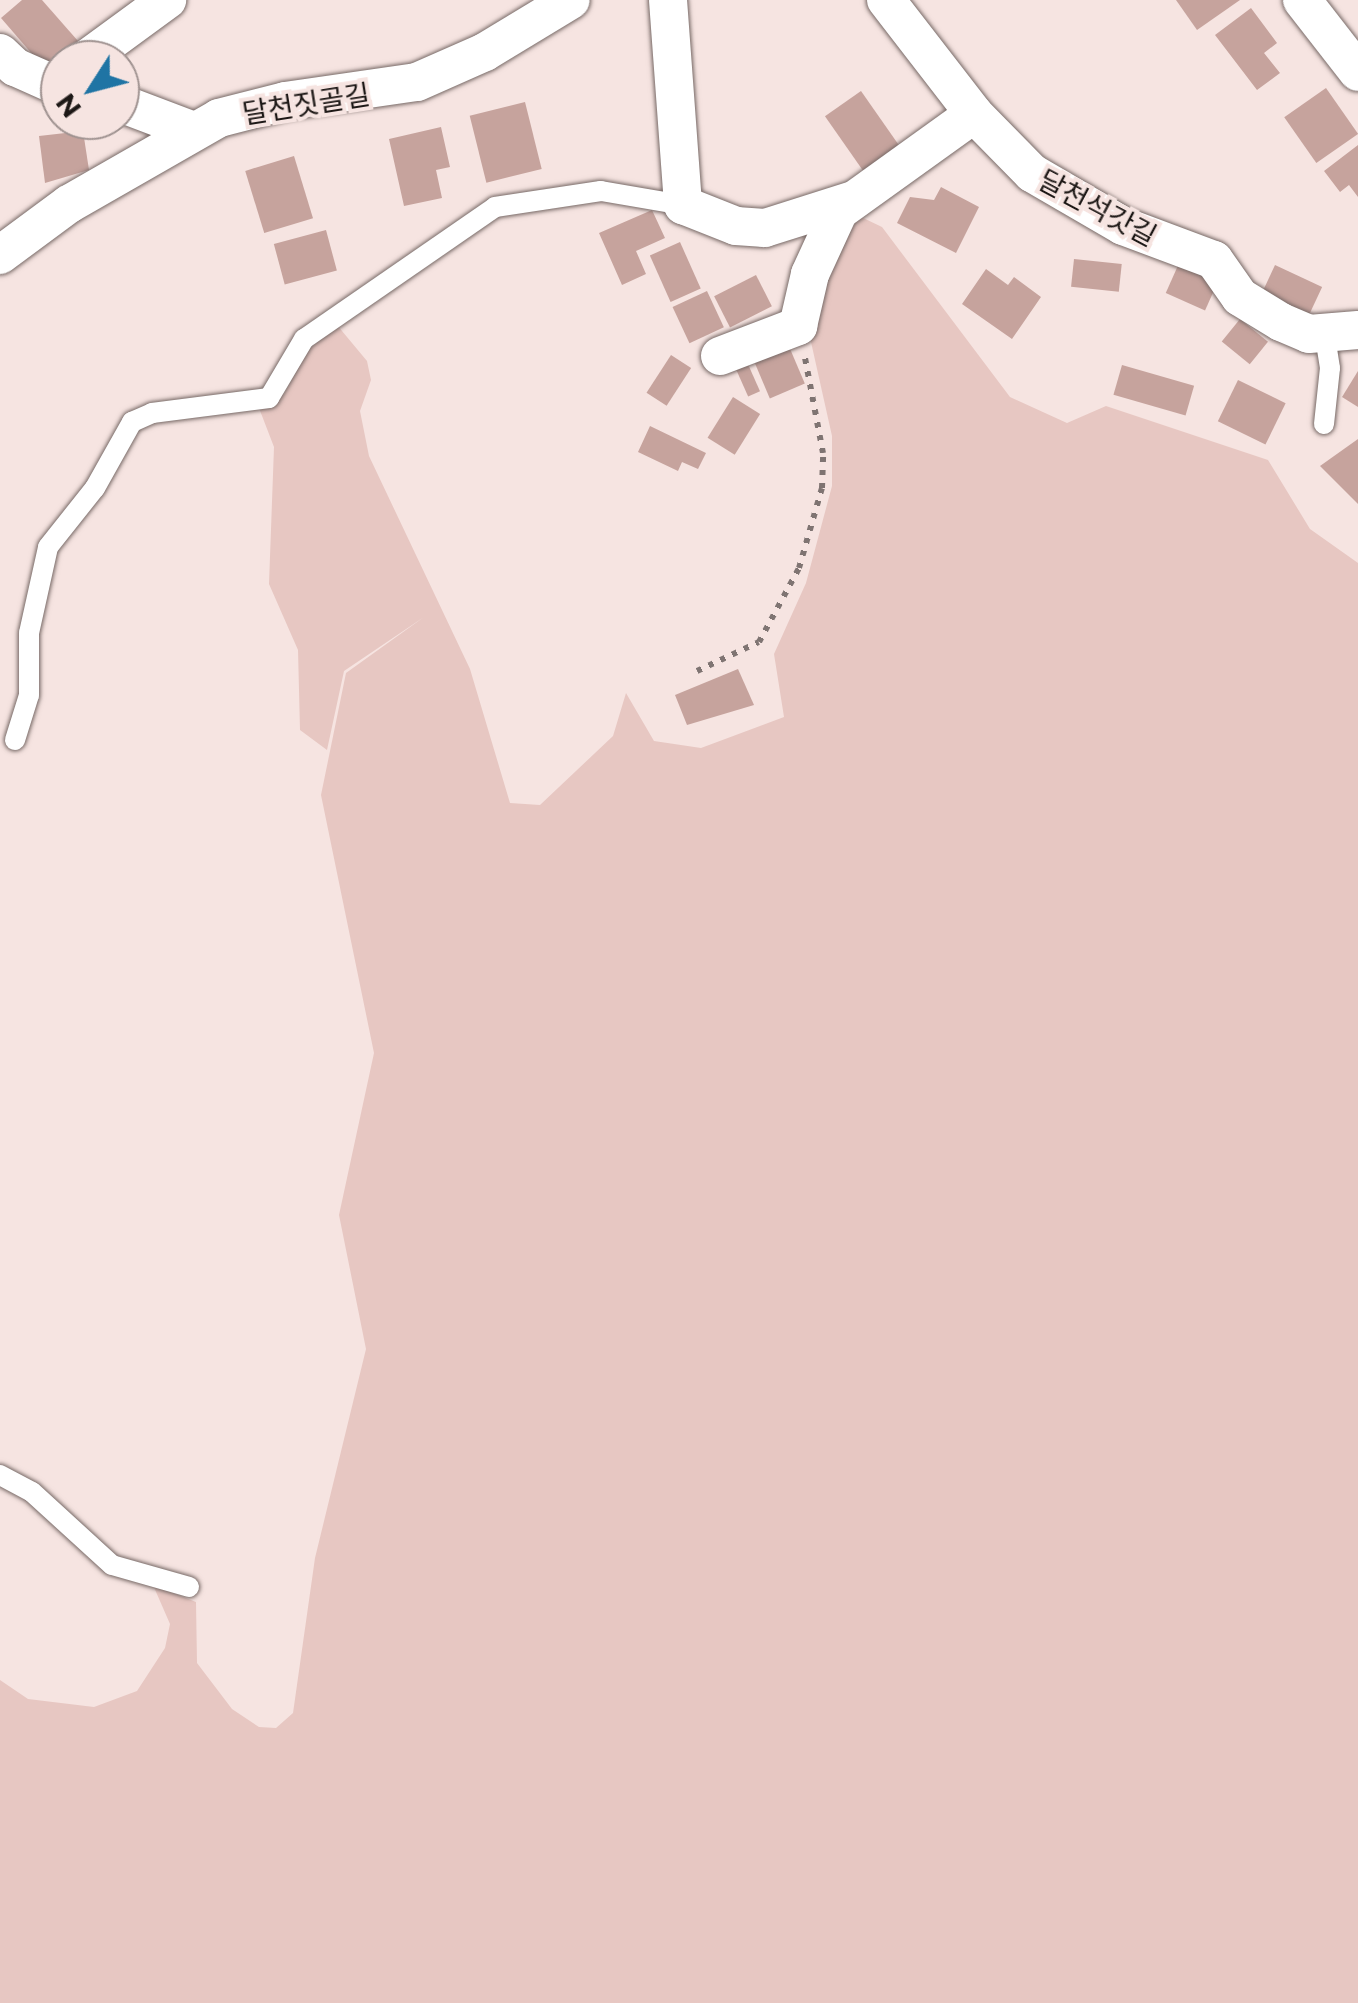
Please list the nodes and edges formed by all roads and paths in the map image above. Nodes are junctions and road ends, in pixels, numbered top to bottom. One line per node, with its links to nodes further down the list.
1 (167, 0): 6 (street)
2 (571, 0): 12 (street, 달천짓골길)
3 (668, 0): 14 (street)
4 (886, 0): 11 (street, 달천석갓길)
5 (1302, 0): 8 (street)
6 (112, 40)
7 (0, 53): 9 (street)
8 (1358, 72)
9 (40, 74)
10 (140, 111): 12 (street)
11 (974, 114): 13 (street); 17 (street, 달천석갓길)
12 (194, 131): 15 (street, 달천짓골길)
13 (850, 201): 14 (street); 16 (street)
14 (683, 205): 21 (lane)
15 (0, 255)
16 (798, 326): 18 (street); 20 (path)
17 (1341, 333): 19 (lane)
18 (720, 356)
19 (1324, 424)
20 (696, 671)
21 (15, 740)
22 (0, 1475): 23 (lane)
23 (189, 1588)

